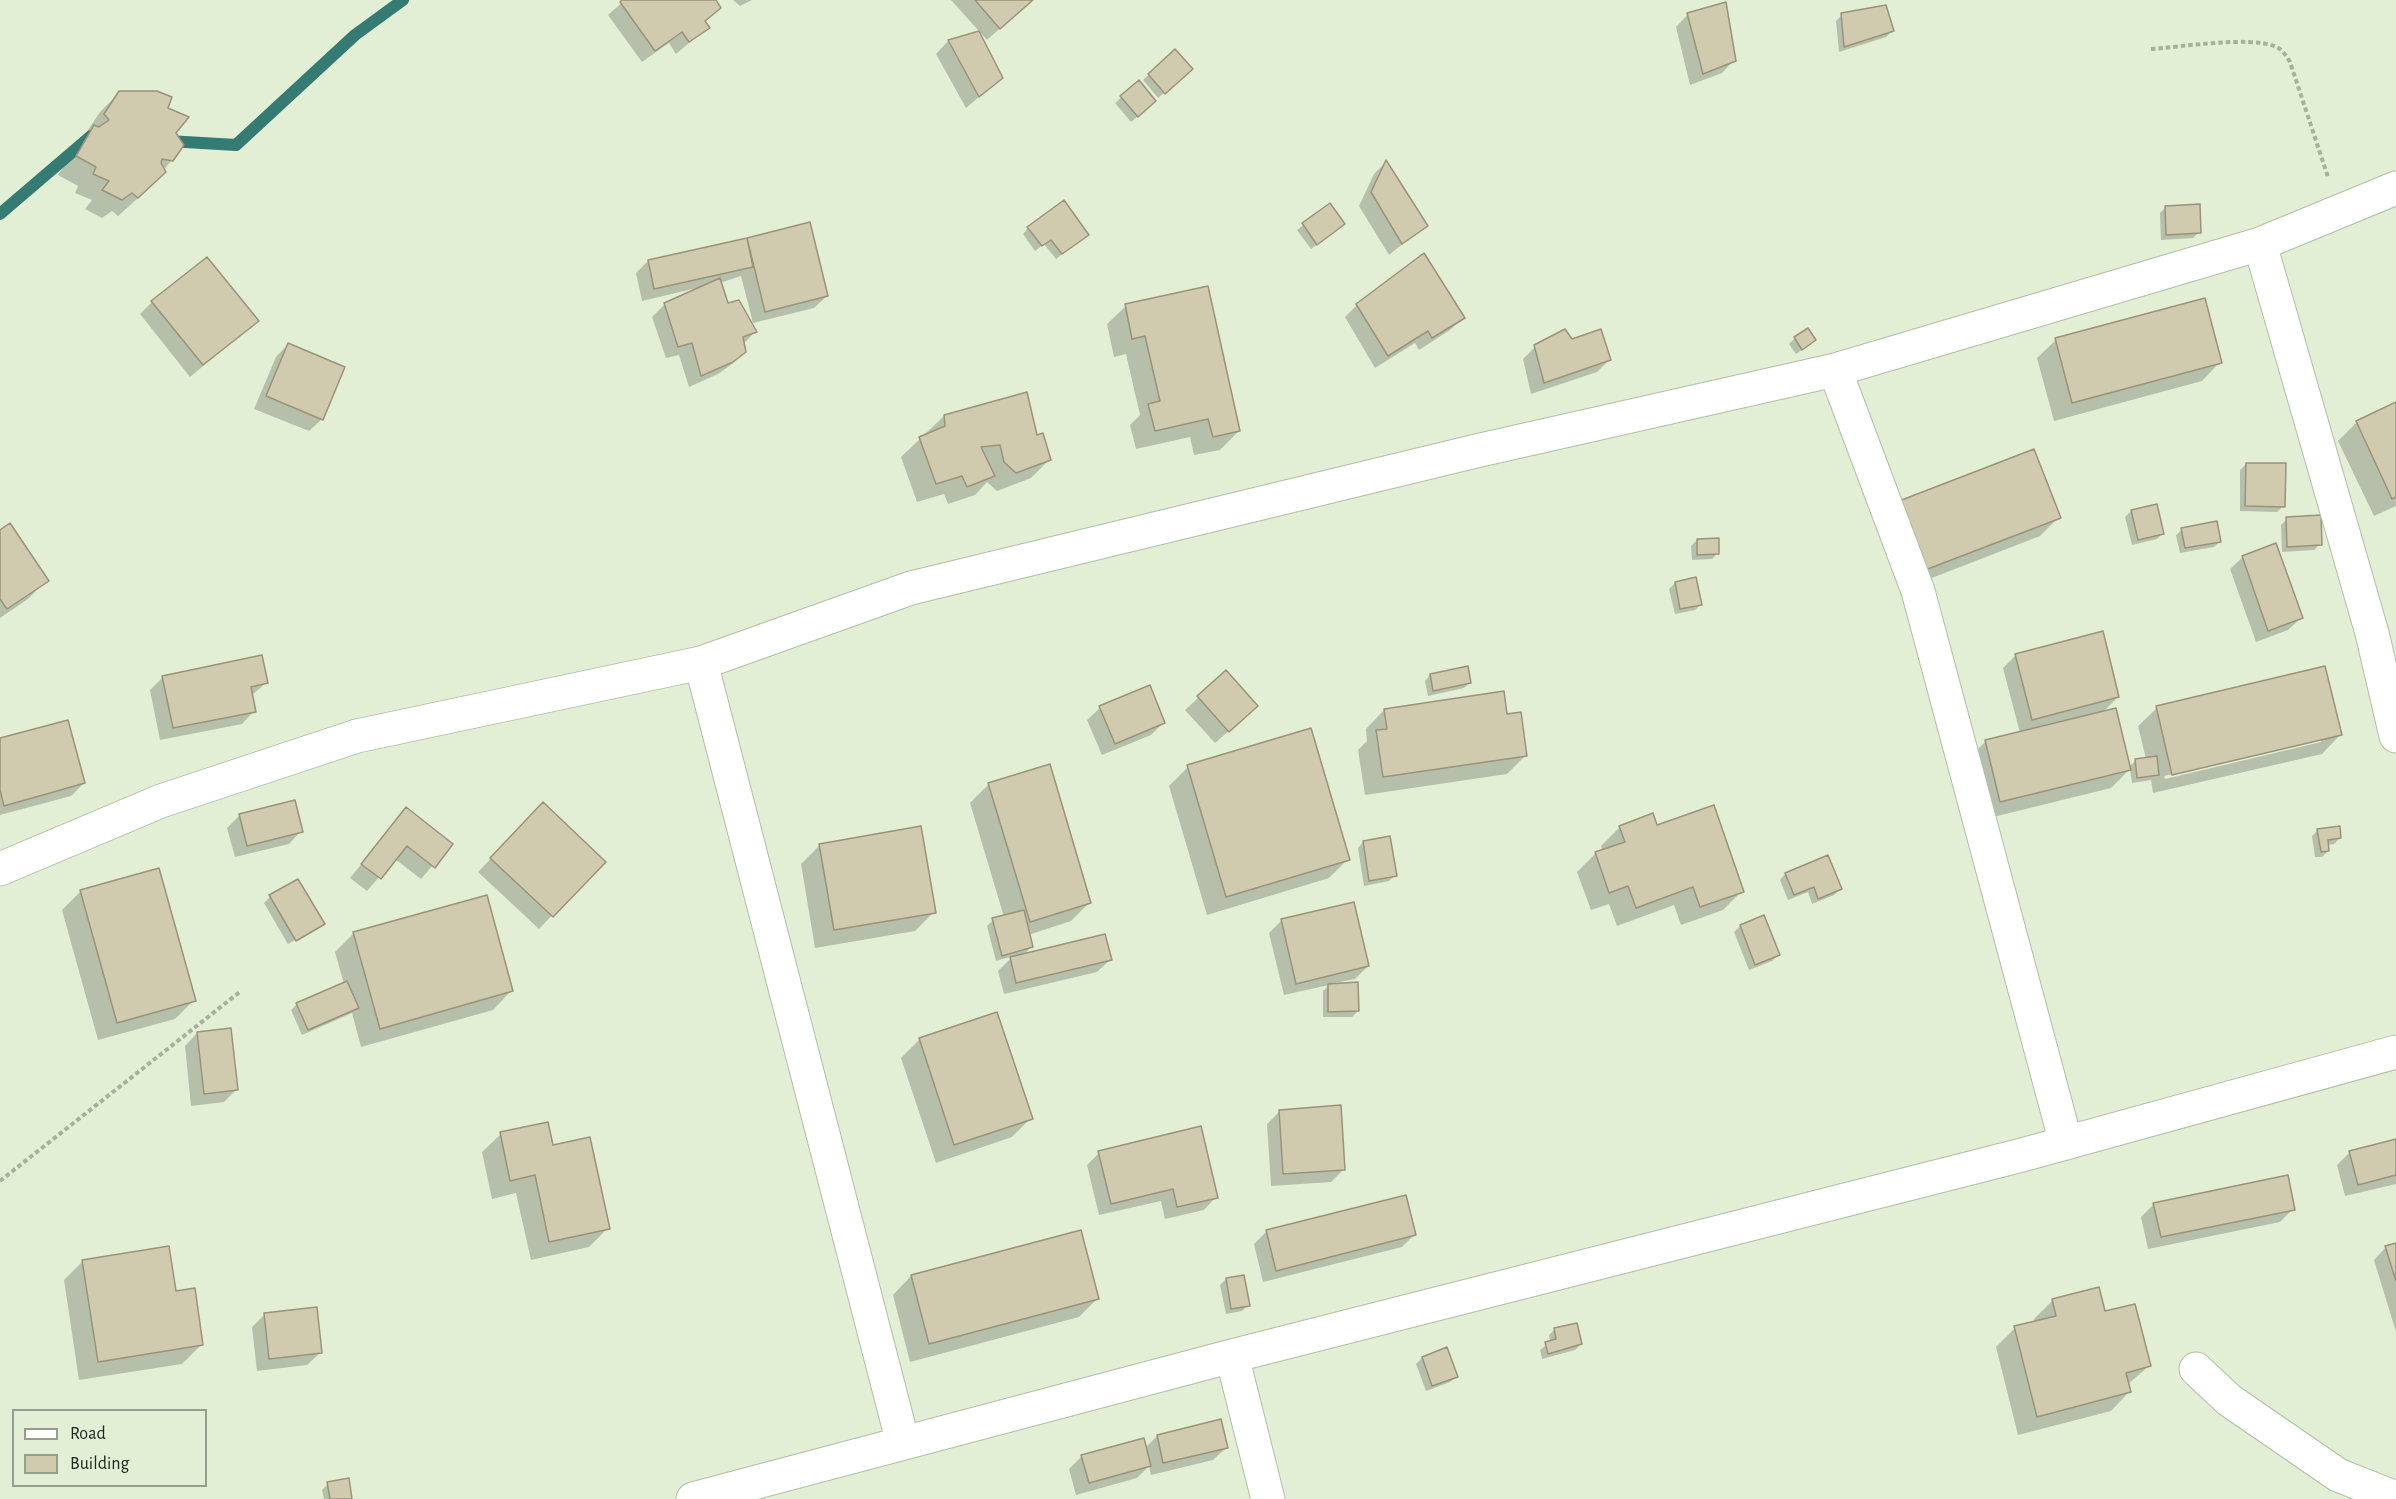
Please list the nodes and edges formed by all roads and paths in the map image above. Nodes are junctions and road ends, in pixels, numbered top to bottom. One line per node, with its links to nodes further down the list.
1 (2151, 49): 3 (path)
2 (2396, 188): 3 (street)
3 (2340, 212): 4 (street)
4 (2260, 244): 5 (street); 7 (street)
5 (1835, 370): 6 (street); 11 (street)
6 (701, 663): 8 (street); 15 (street)
7 (2396, 736)
8 (0, 869)
9 (241, 991): 12 (path)
10 (2396, 1052): 11 (street)
11 (2066, 1143): 13 (street)
12 (0, 1181)
13 (1232, 1356): 15 (street); 18 (street)
14 (2196, 1369): 17 (street)
15 (903, 1443): 16 (street)
16 (707, 1497)
17 (2396, 1498)
18 (1268, 1499)

